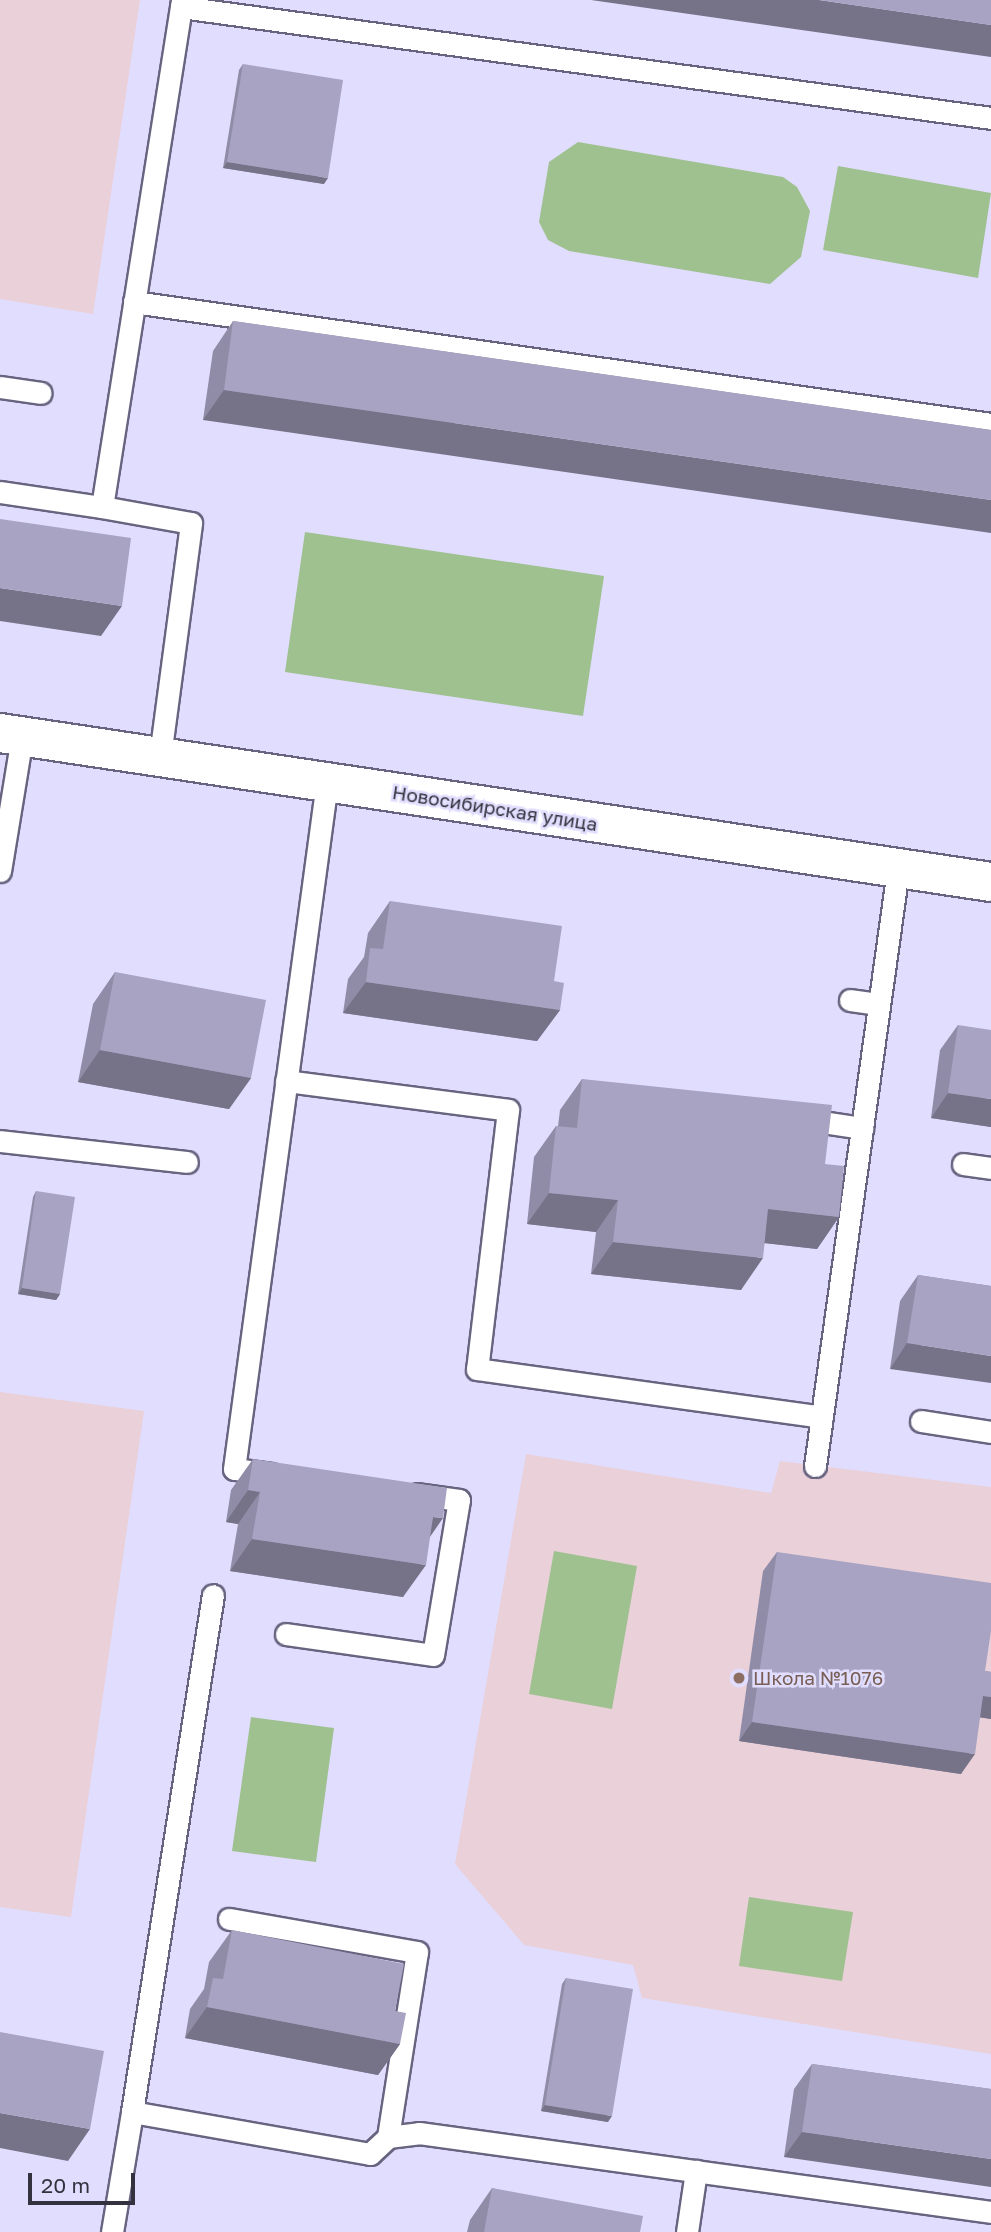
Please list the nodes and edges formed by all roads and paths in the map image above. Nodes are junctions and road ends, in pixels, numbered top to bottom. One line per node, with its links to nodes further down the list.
1 (182, 4): 2 (lane); 3 (lane)
2 (991, 118)
3 (134, 302): 6 (lane); 8 (lane)
4 (0, 387): 5 (lane)
5 (41, 393)
6 (991, 424)
7 (0, 492): 8 (lane)
8 (102, 508): 10 (lane)
9 (11, 734): 10 (street, Новосибирская улица); 13 (lane)
10 (160, 756): 11 (street, Новосибирская улица)
11 (327, 782): 12 (street, Новосибирская улица); 17 (lane)
12 (898, 869): 14 (street, Новосибирская улица); 16 (lane)
13 (5, 874)
14 (991, 882)
15 (850, 1000): 16 (lane)
16 (879, 1004): 19 (lane)
17 (286, 1081): 24 (lane); 28 (lane)
18 (774, 1115): 19 (lane)
19 (862, 1128): 24 (lane)
20 (0, 1141): 21 (lane)
21 (187, 1162)
22 (964, 1164): 23 (lane)
23 (991, 1168)
24 (822, 1417): 27 (lane)
25 (921, 1421): 26 (lane)
26 (991, 1432)
27 (815, 1466)
28 (287, 1476)
29 (393, 1491): 31 (lane)
30 (213, 1595): 33 (lane)
31 (286, 1634)
32 (229, 1919): 34 (lane)
33 (132, 2112): 34 (lane); 37 (lane)
34 (388, 2137): 35 (lane)
35 (696, 2171): 36 (lane); 38 (lane)
36 (991, 2212)
37 (112, 2232)
38 (687, 2232)

